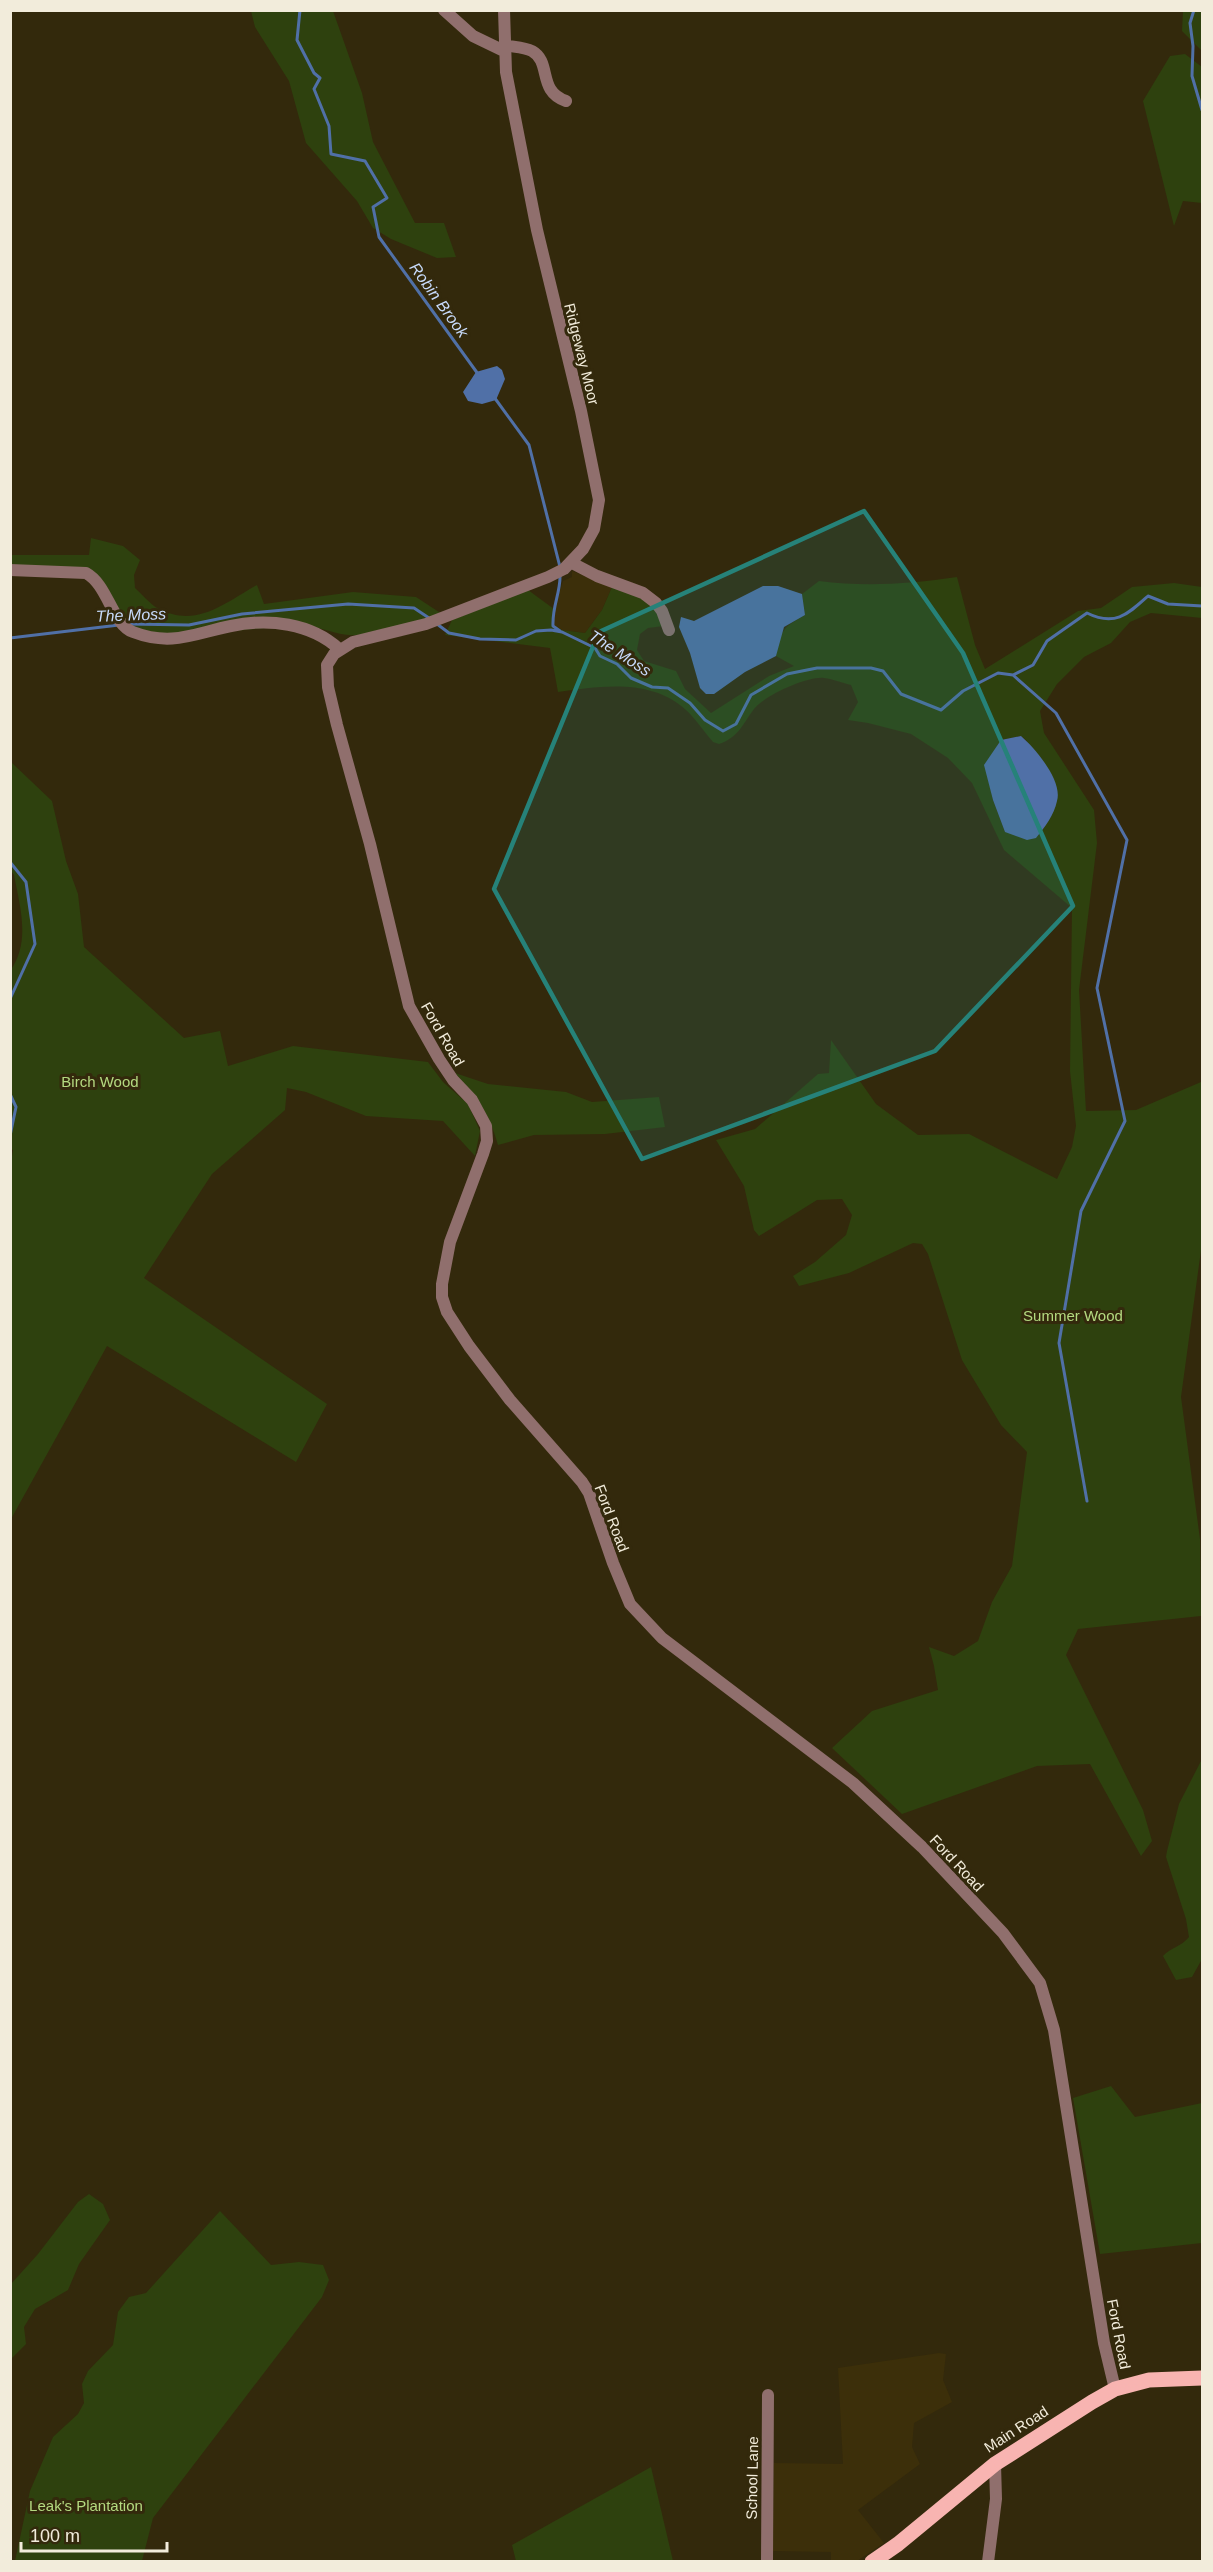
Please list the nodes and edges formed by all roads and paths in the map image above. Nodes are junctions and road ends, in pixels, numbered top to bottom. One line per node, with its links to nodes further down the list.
1 (444, 10): 3 (street)
2 (504, 10): 3 (street, Ridgeway Moor)
3 (504, 48): 4 (street); 5 (street, Ridgeway Moor)
4 (566, 101)
5 (563, 569): 7 (street); 8 (street)
6 (10, 570): 8 (street)
7 (669, 630)
8 (339, 650): 10 (street, Ford Road)
9 (1203, 2378): 10 (main road, Main Road)
10 (1115, 2389): 12 (main road, Main Road)
11 (768, 2395): 13 (street, School Lane)
12 (995, 2464): 14 (main road, Main Road); 15 (street)
13 (766, 2562)
14 (872, 2562)
15 (988, 2562)

